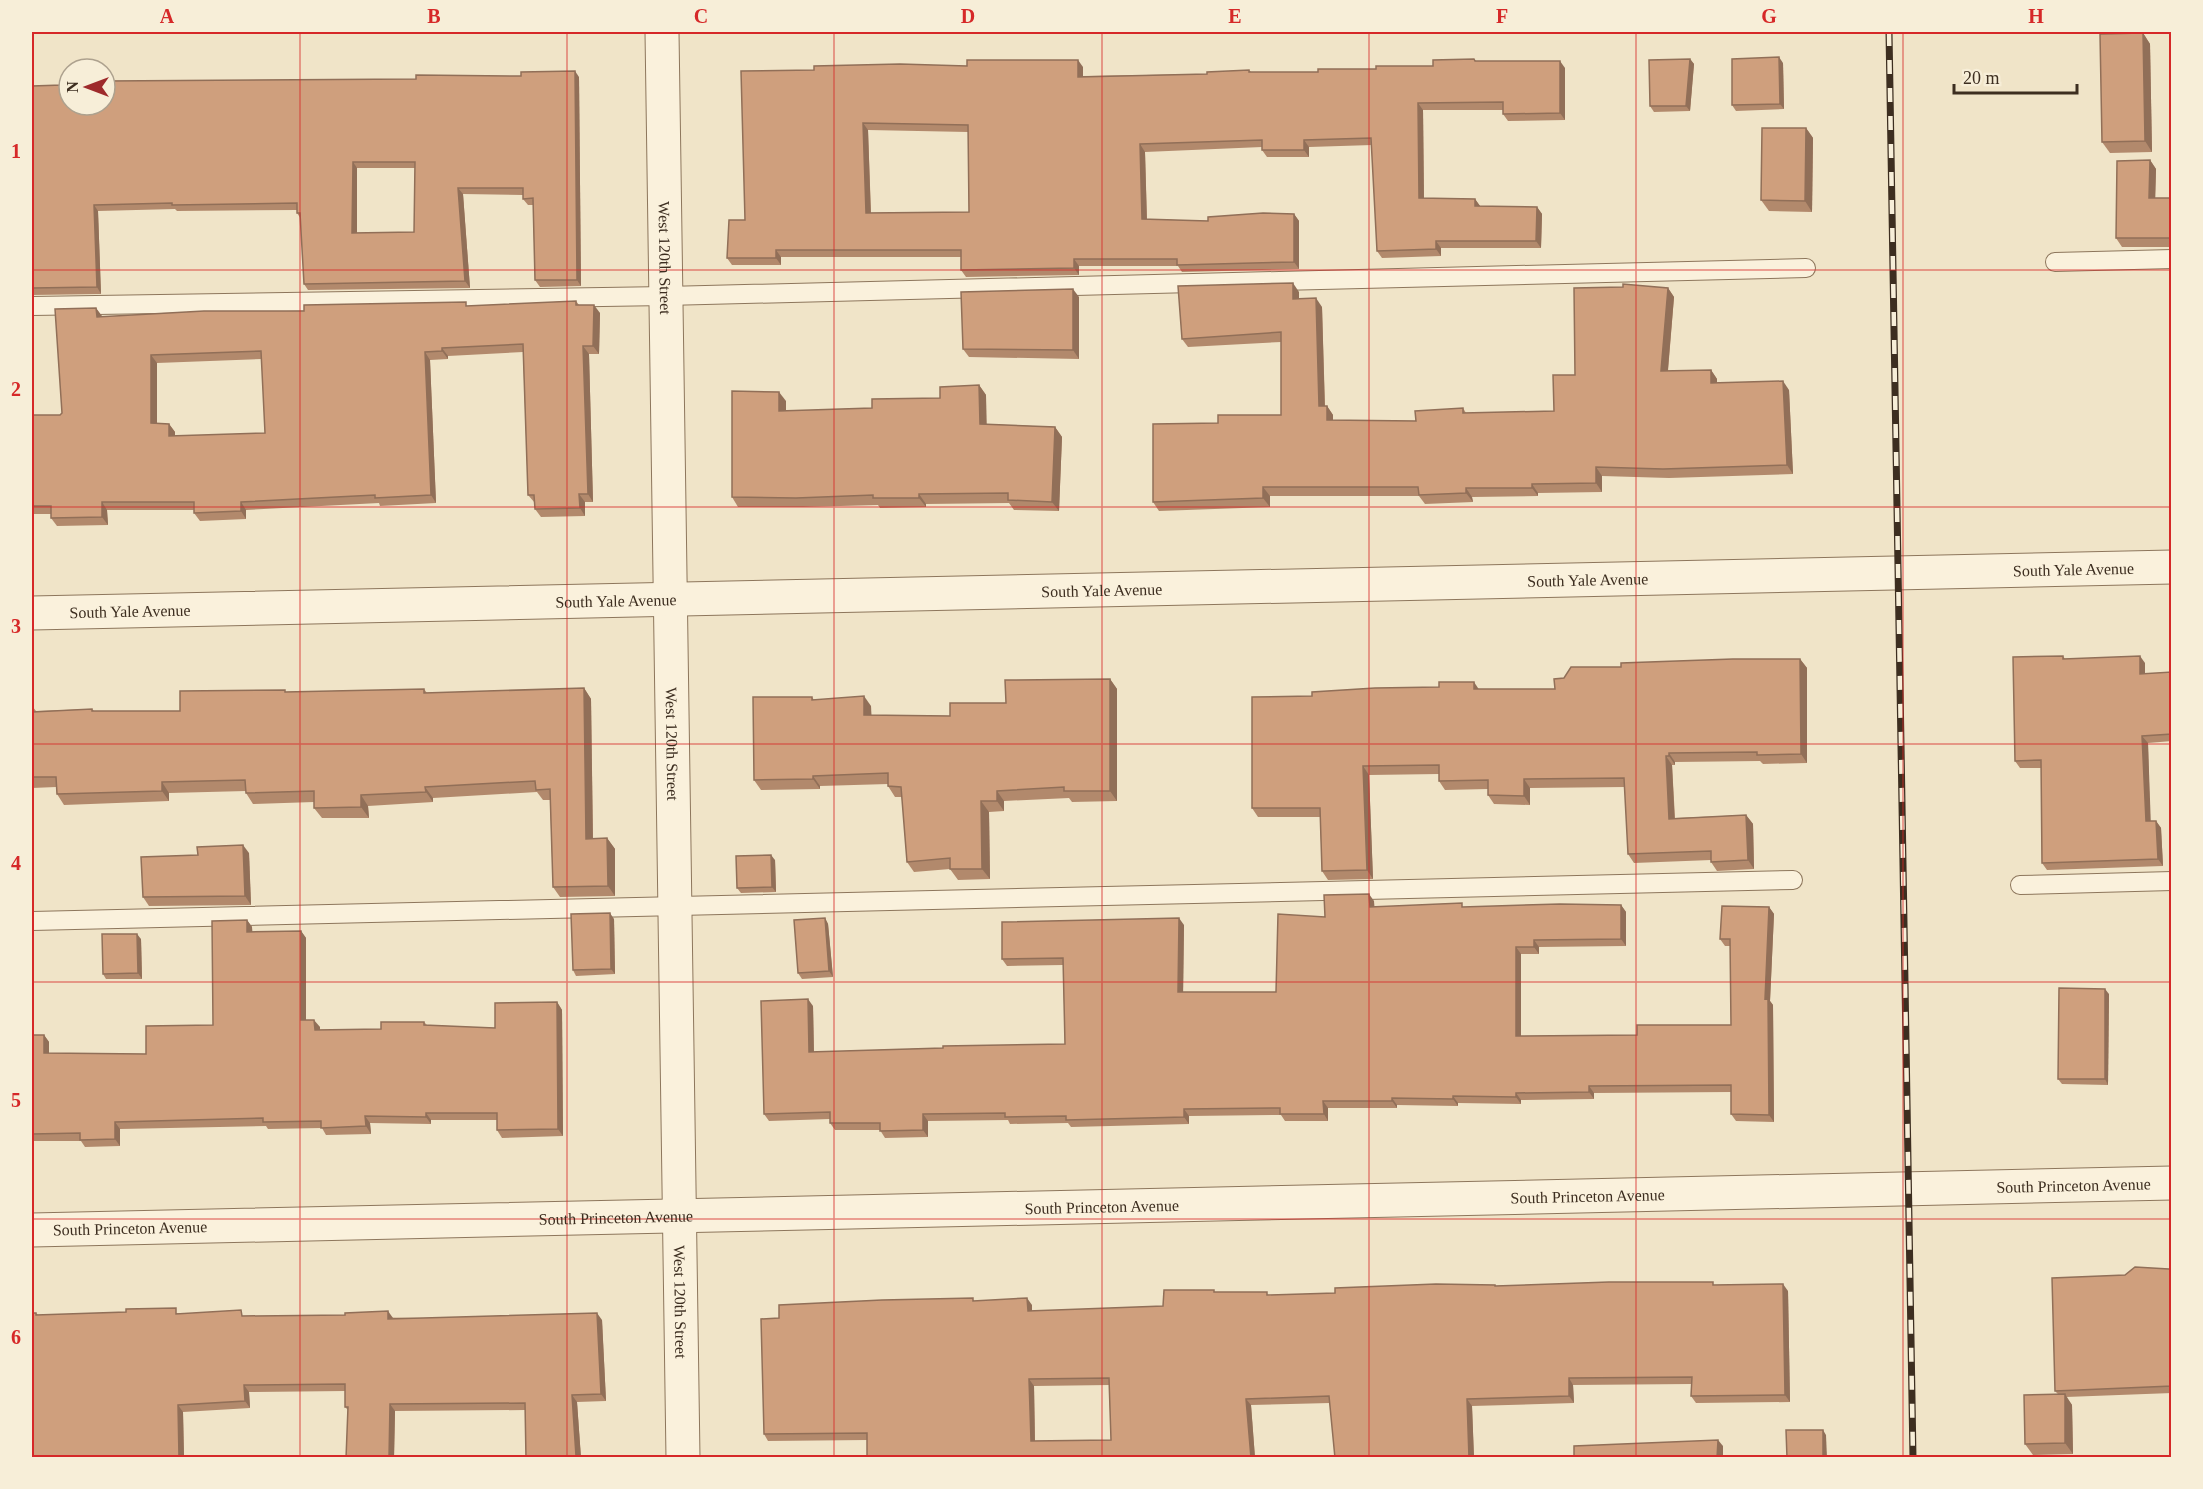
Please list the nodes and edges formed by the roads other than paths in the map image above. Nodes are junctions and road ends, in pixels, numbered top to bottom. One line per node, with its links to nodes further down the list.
1 (662, 32): 5 (street, West 120th Street)
2 (2172, 259): 3 (lane)
3 (2055, 262)
4 (1806, 268): 5 (lane)
5 (666, 296): 6 (lane); 8 (street, West 120th Street)
6 (32, 306)
7 (2172, 567): 8 (street, South Yale Avenue)
8 (670, 599): 9 (street, South Yale Avenue); 13 (street, West 120th Street)
9 (32, 614)
10 (1793, 879): 13 (lane)
11 (2172, 881): 12 (lane)
12 (2020, 885)
13 (675, 906): 14 (lane); 16 (street, West 120th Street)
14 (32, 921)
15 (2172, 1183): 16 (street, South Princeton Avenue)
16 (679, 1215): 17 (street, South Princeton Avenue); 18 (street, West 120th Street)
17 (32, 1230)
18 (682, 1458)

